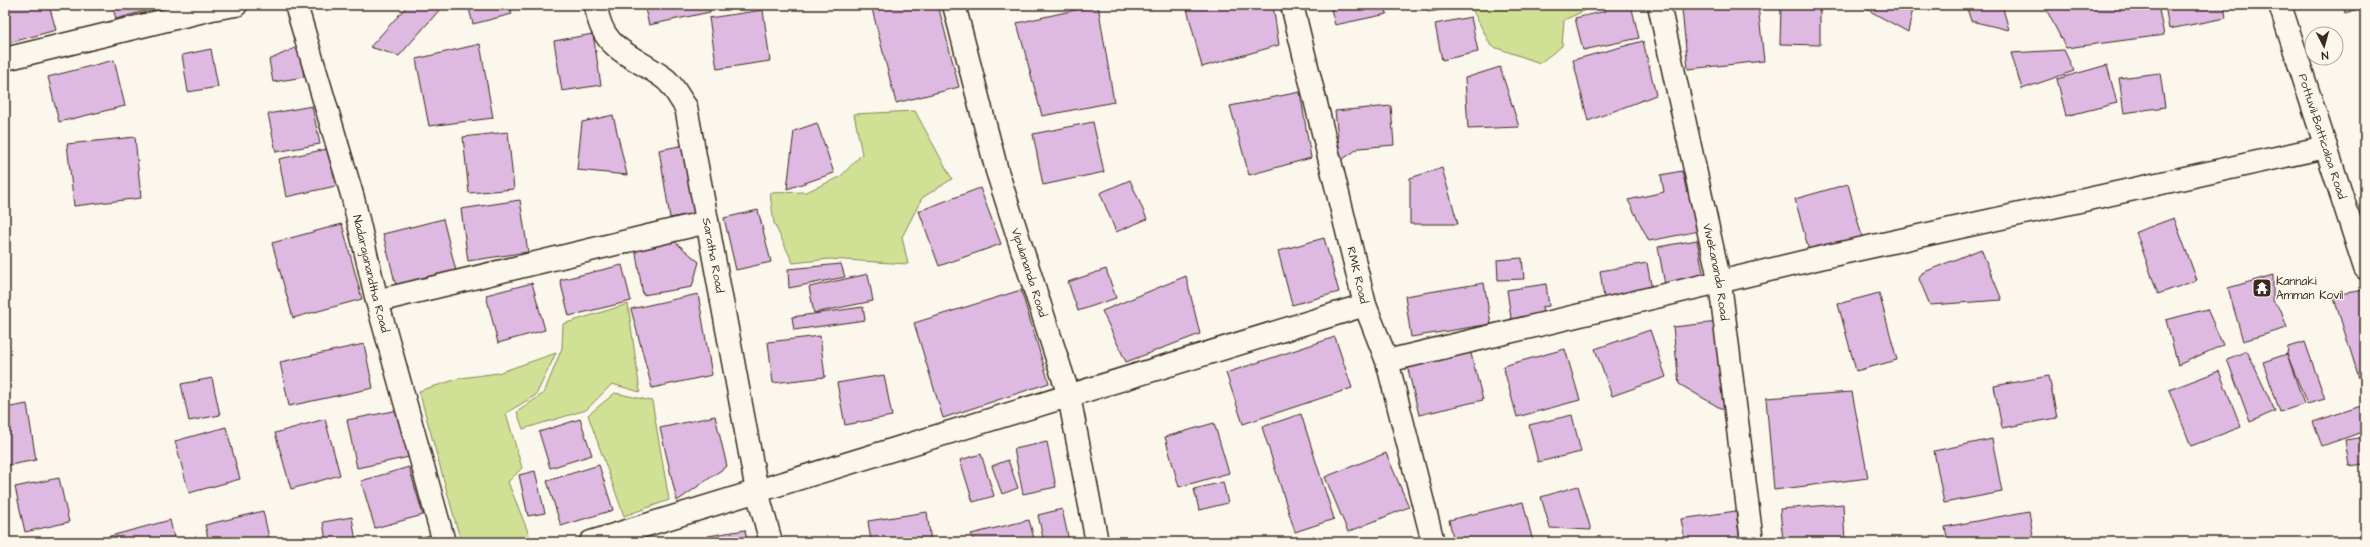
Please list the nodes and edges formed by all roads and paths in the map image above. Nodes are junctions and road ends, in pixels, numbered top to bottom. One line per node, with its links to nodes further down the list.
1 (236, 5): 8 (main road)
2 (296, 5): 14 (main road, Nadarajanandtha Road)
3 (596, 5): 11 (main road, Saratha Road)
4 (954, 5): 17 (main road, Vipulananda Road)
5 (1292, 5): 15 (main road, RMK Road)
6 (1660, 5): 13 (main road, Vivekananda Road)
7 (2280, 5): 10 (main road, Pottuvil-Batticaloa Road)
8 (211, 7): 9 (main road)
9 (5, 59)
10 (2326, 147): 12 (main road, Pottuvil-Batticaloa Road); 13 (main road)
11 (707, 222): 14 (main road); 18 (main road, Saratha Road)
12 (2365, 268)
13 (1720, 283): 16 (main road); 24 (main road, Vivekananda Road)
14 (377, 301): 19 (main road, Nadarajanandtha Road)
15 (1365, 305): 16 (main road, RMK Road); 17 (main road)
16 (1387, 361): 23 (main road, RMK Road)
17 (1069, 396): 18 (main road); 22 (main road, Vipulananda Road)
18 (756, 492): 20 (main road); 21 (main road, Saratha Road)
19 (444, 542)
20 (591, 542)
21 (770, 542)
22 (1097, 542)
23 (1433, 542)
24 (1752, 542)

